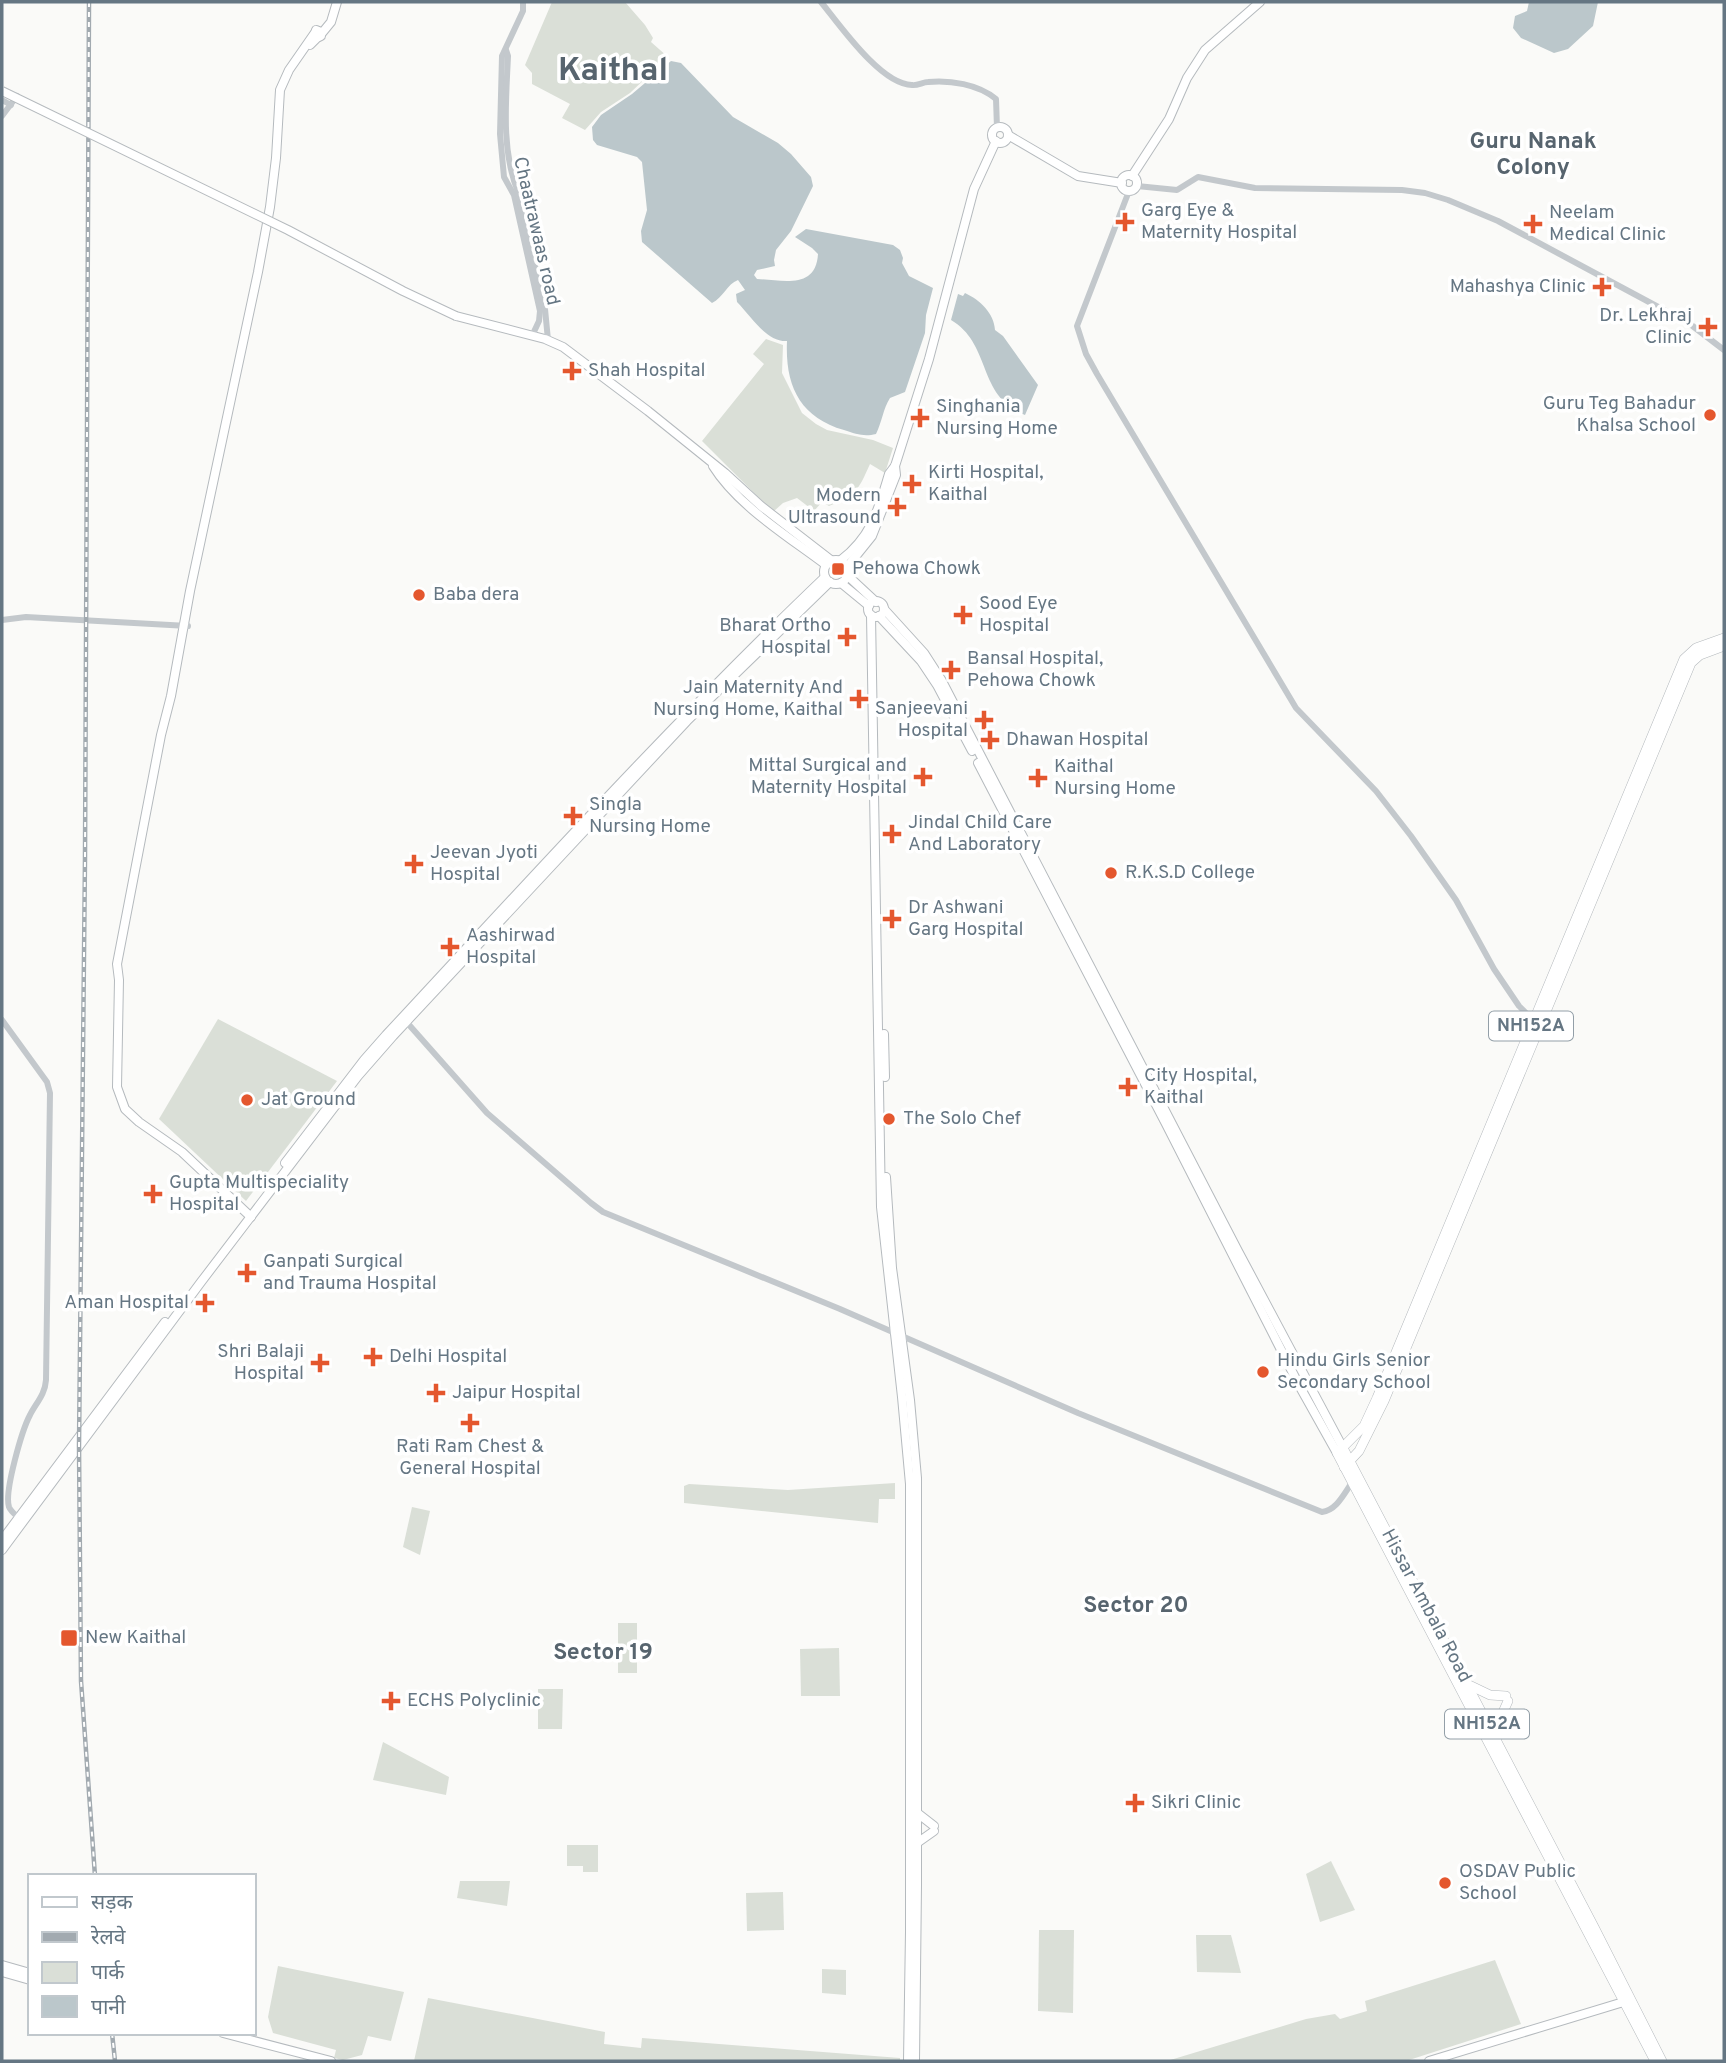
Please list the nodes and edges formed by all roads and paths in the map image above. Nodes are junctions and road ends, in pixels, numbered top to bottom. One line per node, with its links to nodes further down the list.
1 (335, 2): 23 (main road)
2 (523, 2): 5 (street)
3 (821, 2): 10 (street)
4 (1260, 2): 13 (main road)
5 (506, 50): 16 (street, Chaatrawaas road); 17 (street)
6 (2, 89): 8 (street); 16 (main road, Hissar Ambala Road, bridge)
7 (2, 100): 8 (street)
8 (12, 105): 9 (street)
9 (2, 116)
10 (997, 128): 11 (main road); 12 (main road)
11 (1008, 135): 12 (main road); 14 (main road)
12 (996, 141): 19 (main road)
13 (1132, 176): 14 (main road); 15 (main road)
14 (1122, 183): 15 (main road)
15 (1133, 188): 18 (street); 28 (street)
16 (532, 336): 17 (main road, Hissar Ambala Road)
17 (548, 340): 19 (main road, Hissar Ambala Road)
18 (1724, 350)
19 (839, 569): 20 (main road); 20 (main road); 21 (main road, Hissar Ambala Road)
20 (828, 580): 26 (main road)
21 (876, 611): 30 (main road); 31 (main road, Hissar Ambala Road)
22 (2, 620): 23 (street)
23 (186, 626): 29 (main road)
24 (1724, 638): 28 (highway, NH152A)
25 (1724, 646): 28 (highway, NH152A)
26 (405, 1019): 29 (main road); 30 (street)
27 (2, 1020): 34 (street)
28 (1537, 1020): 31 (highway, NH152A); 32 (highway, NH152A)
29 (249, 1215): 34 (main road)
30 (898, 1335): 33 (street); 39 (main road); 48 (main road)
31 (1340, 1451): 32 (highway, Hissar Ambala Road / NH152A)
32 (1348, 1464): 33 (highway, Hissar Ambala Road / NH152A)
33 (1354, 1479): 37 (highway, Hissar Ambala Road / NH152A); 45 (highway, Hissar Ambala Road / NH152A)
34 (21, 1520): 35 (main road); 36 (main road)
35 (2, 1540)
36 (2, 1550)
37 (1467, 1685): 38 (highway, Hissar Ambala Road / NH152A); 38 (highway)
38 (1496, 1743): 45 (highway, Hissar Ambala Road / NH152A)
39 (916, 1812): 40 (main road); 40 (main road)
40 (917, 1843): 49 (main road)
41 (2, 1965): 43 (main road)
42 (2, 1972): 44 (main road)
43 (28, 1972)
44 (28, 1979)
45 (1627, 2001): 50 (main road); 51 (highway, Hissar Ambala Road / NH152A); 52 (highway, Hissar Ambala Road / NH152A)
46 (231, 2035): 47 (main road)
47 (331, 2061)
48 (908, 2061)
49 (915, 2061)
50 (1429, 2061)
51 (1655, 2061)
52 (1662, 2061)

